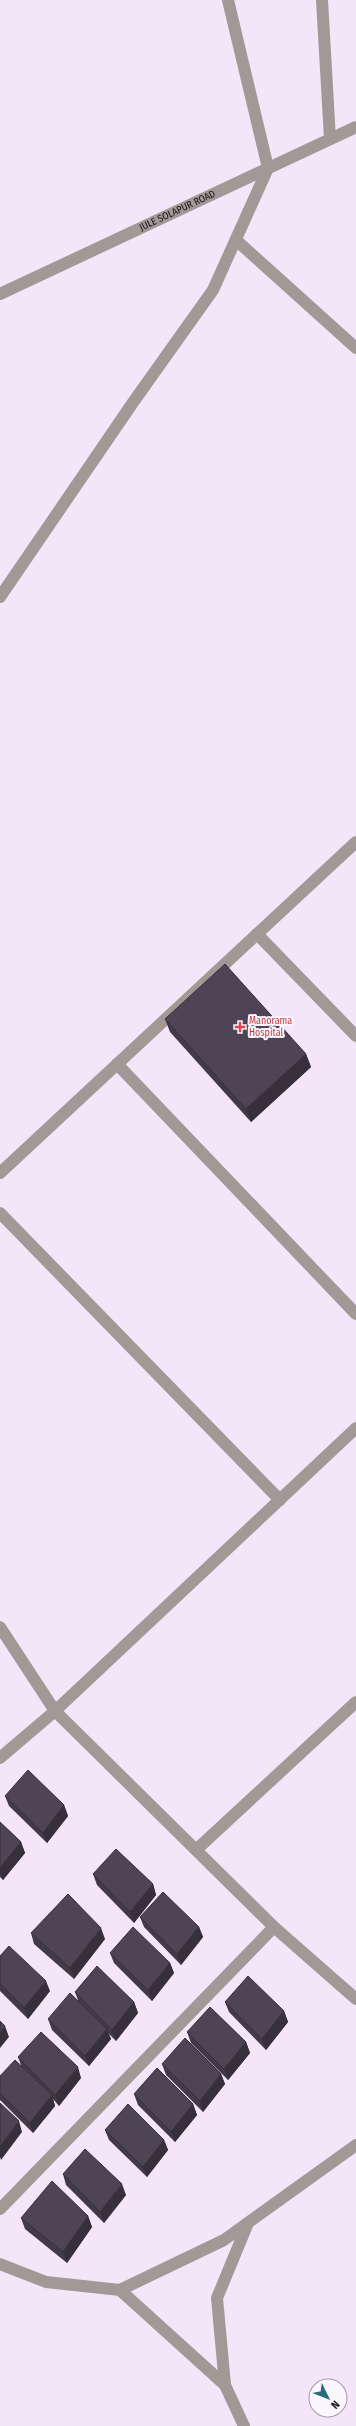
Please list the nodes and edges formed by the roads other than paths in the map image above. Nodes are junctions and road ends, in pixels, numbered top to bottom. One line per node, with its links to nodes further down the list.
1 (228, 0): 5 (street)
2 (322, 0): 4 (street)
3 (356, 127): 4 (street, JULE SOLAPUR ROAD)
4 (330, 139): 5 (street, JULE SOLAPUR ROAD)
5 (268, 168): 6 (street); 7 (street, JULE SOLAPUR ROAD)
6 (236, 240): 8 (street); 9 (street)
7 (0, 294)
8 (356, 348)
9 (0, 597)
10 (356, 842): 11 (street)
11 (258, 934): 12 (street); 13 (street)
12 (356, 1036)
13 (117, 1064): 14 (street); 16 (street)
14 (0, 1172)
15 (0, 1213): 18 (street)
16 (356, 1314)
17 (356, 1428): 18 (street)
18 (280, 1500): 21 (street)
19 (0, 1627): 21 (street)
20 (354, 1708): 23 (street)
21 (55, 1711): 22 (street); 23 (street)
22 (0, 1758)
23 (196, 1850): 24 (street)
24 (274, 1927): 25 (street); 27 (street)
25 (356, 1999)
26 (356, 2145): 28 (street)
27 (0, 2208)
28 (248, 2223): 30 (street); 31 (street)
29 (0, 2264): 30 (street)
30 (120, 2290): 31 (street)
31 (225, 2385): 32 (street)
32 (244, 2426)

